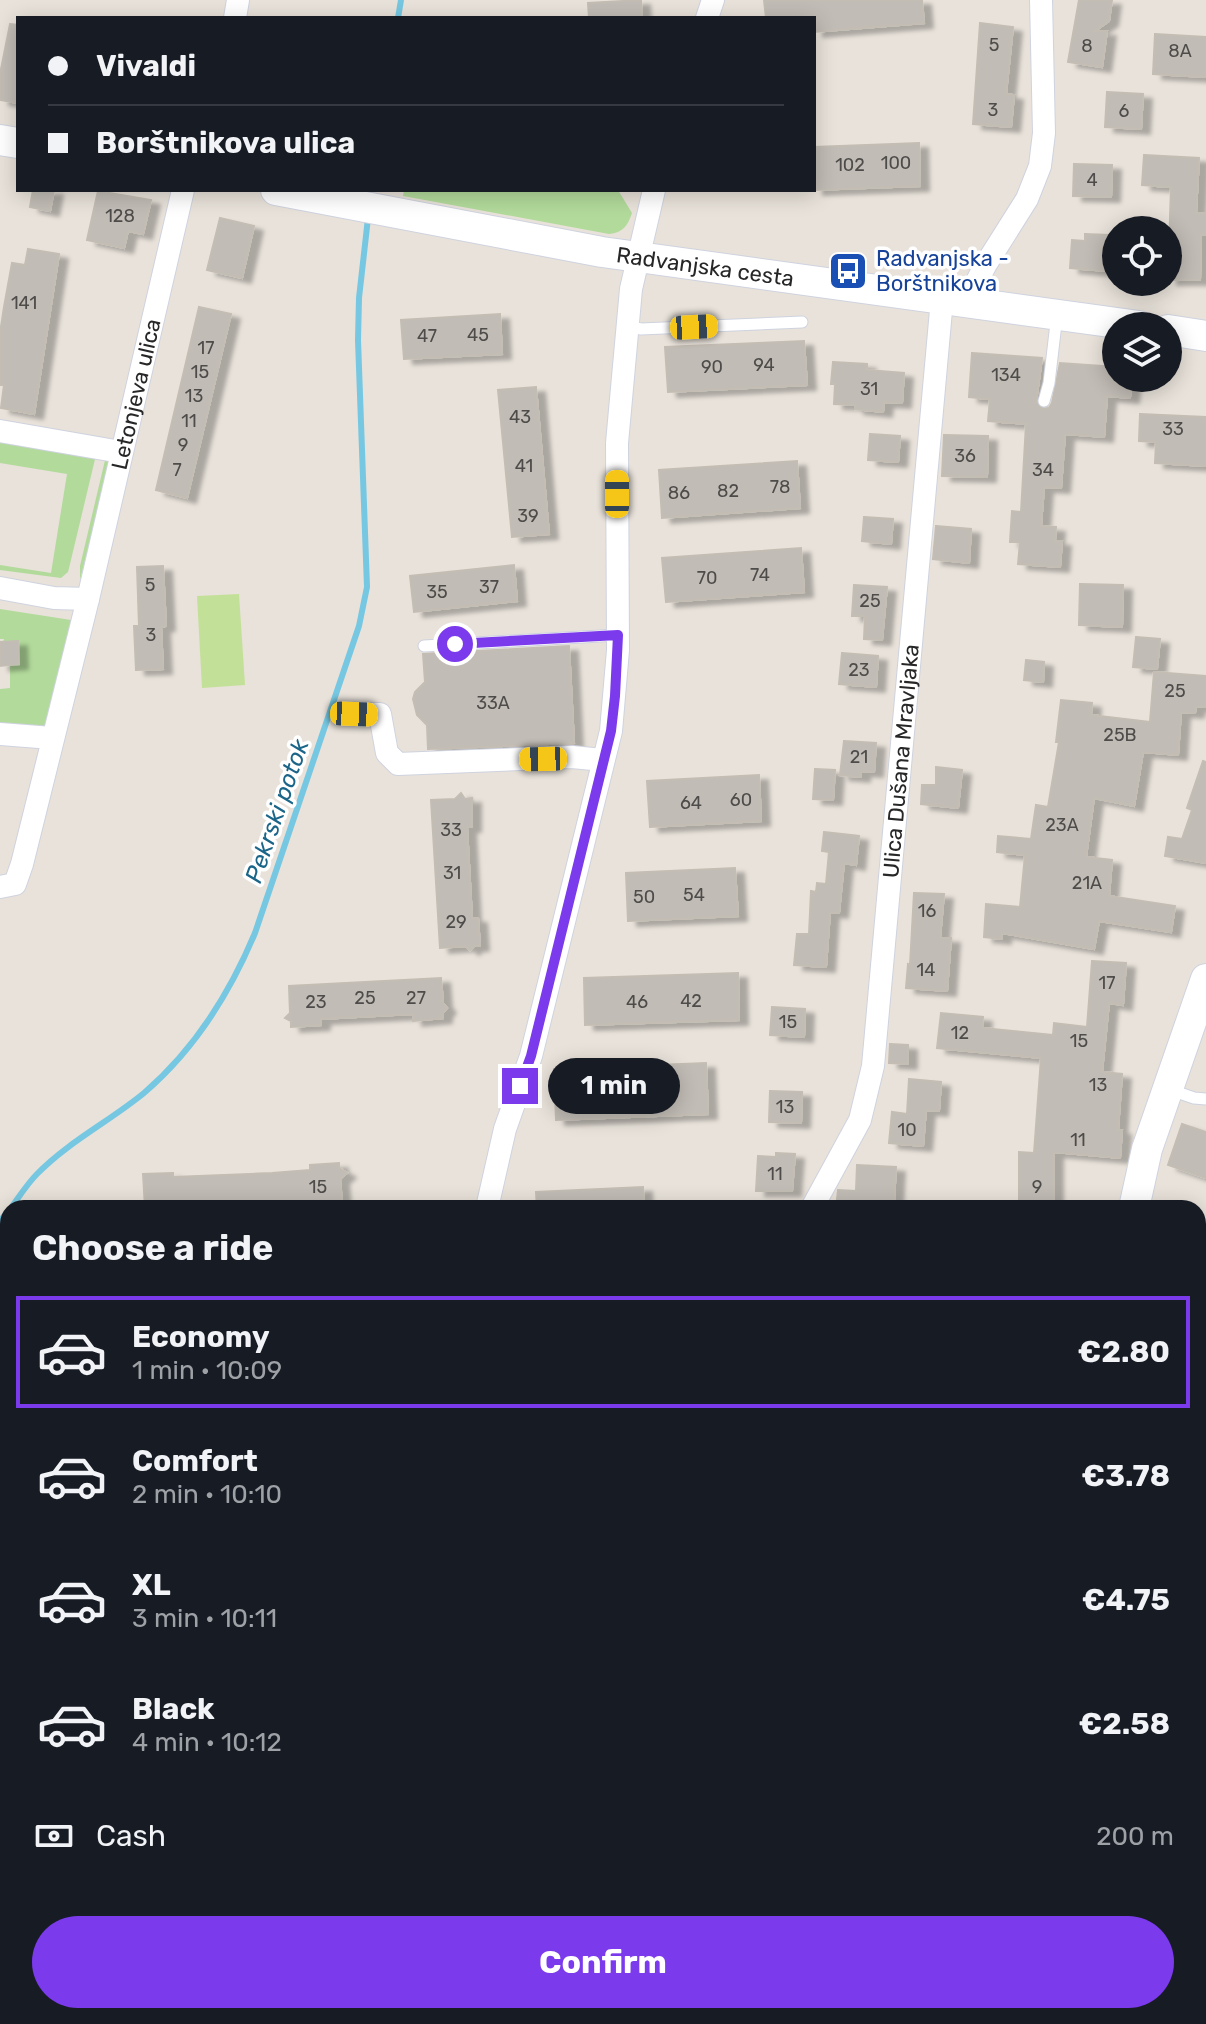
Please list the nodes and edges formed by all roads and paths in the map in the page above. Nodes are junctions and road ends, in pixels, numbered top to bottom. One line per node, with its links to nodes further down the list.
1 (1041, 0): 6 (street)
2 (183, 192): 15 (street, Letonjeva ulica)
3 (286, 192): 5 (street, Radvanjska cesta)
4 (654, 192): 5 (street)
5 (638, 256): 6 (street, Radvanjska cesta); 10 (street)
6 (954, 301): 7 (street, Radvanjska cesta); 29 (street, Ulica Dušana Mravljaka)
7 (1057, 314): 8 (street, Radvanjska cesta); 13 (lane)
8 (1102, 321)
9 (802, 322): 10 (lane)
10 (627, 326): 18 (street)
11 (1182, 332): 12 (street)
12 (1206, 336)
13 (1044, 401)
14 (0, 431): 15 (street)
15 (121, 452): 17 (street, Letonjeva ulica)
16 (0, 588): 17 (street)
17 (88, 599): 22 (street, Letonjeva ulica)
18 (618, 635): 19 (lane); 23 (street)
19 (424, 646)
20 (354, 714): 23 (street)
21 (0, 734): 22 (street)
22 (52, 738): 24 (street, Letonjeva ulica)
23 (603, 760): 28 (street)
24 (0, 887)
25 (1206, 979): 26 (street)
26 (1167, 1089): 27 (lane); 30 (street)
27 (1206, 1099)
28 (489, 1200)
29 (816, 1200)
30 (1136, 1200)

